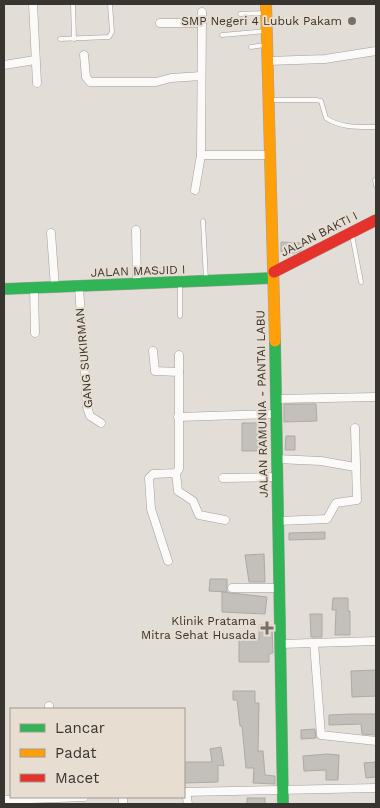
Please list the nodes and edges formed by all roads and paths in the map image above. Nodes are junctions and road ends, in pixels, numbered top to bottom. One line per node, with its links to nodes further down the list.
1 (33, 4): 18 (street)
2 (73, 4): 13 (lane)
3 (110, 4): 13 (lane)
4 (274, 4): 5 (lane)
5 (266, 7): 7 (lane); 10 (main road, JALAN RAMUNIA - PANTAI LABU)
6 (202, 12): 9 (street)
7 (240, 14)
8 (160, 23): 9 (street)
9 (202, 23): 21 (street)
10 (266, 31): 11 (lane); 14 (main road, JALAN RAMUNIA - PANTAI LABU)
11 (222, 36)
12 (60, 39): 13 (lane)
13 (74, 39)
14 (267, 45): 15 (lane); 19 (main road, JALAN RAMUNIA - PANTAI LABU)
15 (251, 47)
16 (376, 51): 19 (street)
17 (84, 55): 21 (street)
18 (35, 60): 20 (street); 22 (street)
19 (268, 61): 23 (main road, JALAN RAMUNIA - PANTAI LABU)
20 (4, 65)
21 (201, 76): 25 (street)
22 (36, 83)
23 (270, 100): 24 (lane); 26 (main road, JALAN RAMUNIA - PANTAI LABU)
24 (376, 127)
25 (201, 155): 26 (street); 29 (street)
26 (269, 155): 35 (main road, JALAN RAMUNIA - PANTAI LABU)
27 (375, 180): 28 (lane)
28 (376, 186)
29 (195, 190)
30 (376, 220): 34 (main road, JALAN BAKTI I)
31 (203, 221): 37 (lane)
32 (136, 230): 39 (street)
33 (51, 233): 42 (street)
34 (351, 233): 35 (main road, JALAN BAKTI I); 38 (lane)
35 (274, 275): 37 (main road, JALAN MASJID I); 50 (main road, JALAN RAMUNIA - PANTAI LABU)
36 (180, 282): 37 (main road, JALAN MASJID I); 39 (main road, JALAN MASJID I); 44 (lane)
37 (206, 282)
38 (361, 282)
39 (137, 284): 40 (main road, JALAN MASJID I)
40 (79, 287): 42 (main road, JALAN MASJID I); 53 (street, GANG SUKIRMAN)
41 (34, 288): 42 (main road, JALAN MASJID I); 43 (main road, JALAN MASJID I); 45 (street)
42 (55, 288)
43 (4, 289)
44 (180, 316)
45 (35, 333)
46 (153, 351): 48 (street)
47 (179, 355): 48 (street)
48 (179, 372): 52 (street)
49 (376, 398): 50 (street)
50 (275, 399): 51 (main road, JALAN RAMUNIA - PANTAI LABU)
51 (276, 414): 52 (street); 55 (main road, JALAN RAMUNIA - PANTAI LABU)
52 (178, 417): 57 (street)
53 (101, 423)
54 (355, 428): 56 (street)
55 (277, 459): 56 (street); 58 (main road, JALAN RAMUNIA - PANTAI LABU)
56 (355, 467): 61 (street)
57 (176, 473): 60 (street); 62 (street)
58 (278, 476): 59 (street); 61 (main road, JALAN RAMUNIA - PANTAI LABU)
59 (224, 478)
60 (225, 520)
61 (279, 521): 64 (main road, JALAN RAMUNIA - PANTAI LABU)
62 (168, 561)
63 (232, 588): 64 (street)
64 (280, 588): 67 (main road, JALAN RAMUNIA - PANTAI LABU)
65 (376, 641): 66 (street)
66 (314, 643): 67 (street); 68 (street)
67 (281, 644): 70 (main road, JALAN RAMUNIA - PANTAI LABU)
68 (376, 741)
69 (376, 788): 70 (street)
70 (283, 789): 71 (street); 75 (main road, JALAN RAMUNIA - PANTAI LABU)
71 (185, 792): 74 (street)
72 (37, 798): 73 (street)
73 (4, 800)
74 (188, 804)
75 (283, 804)

